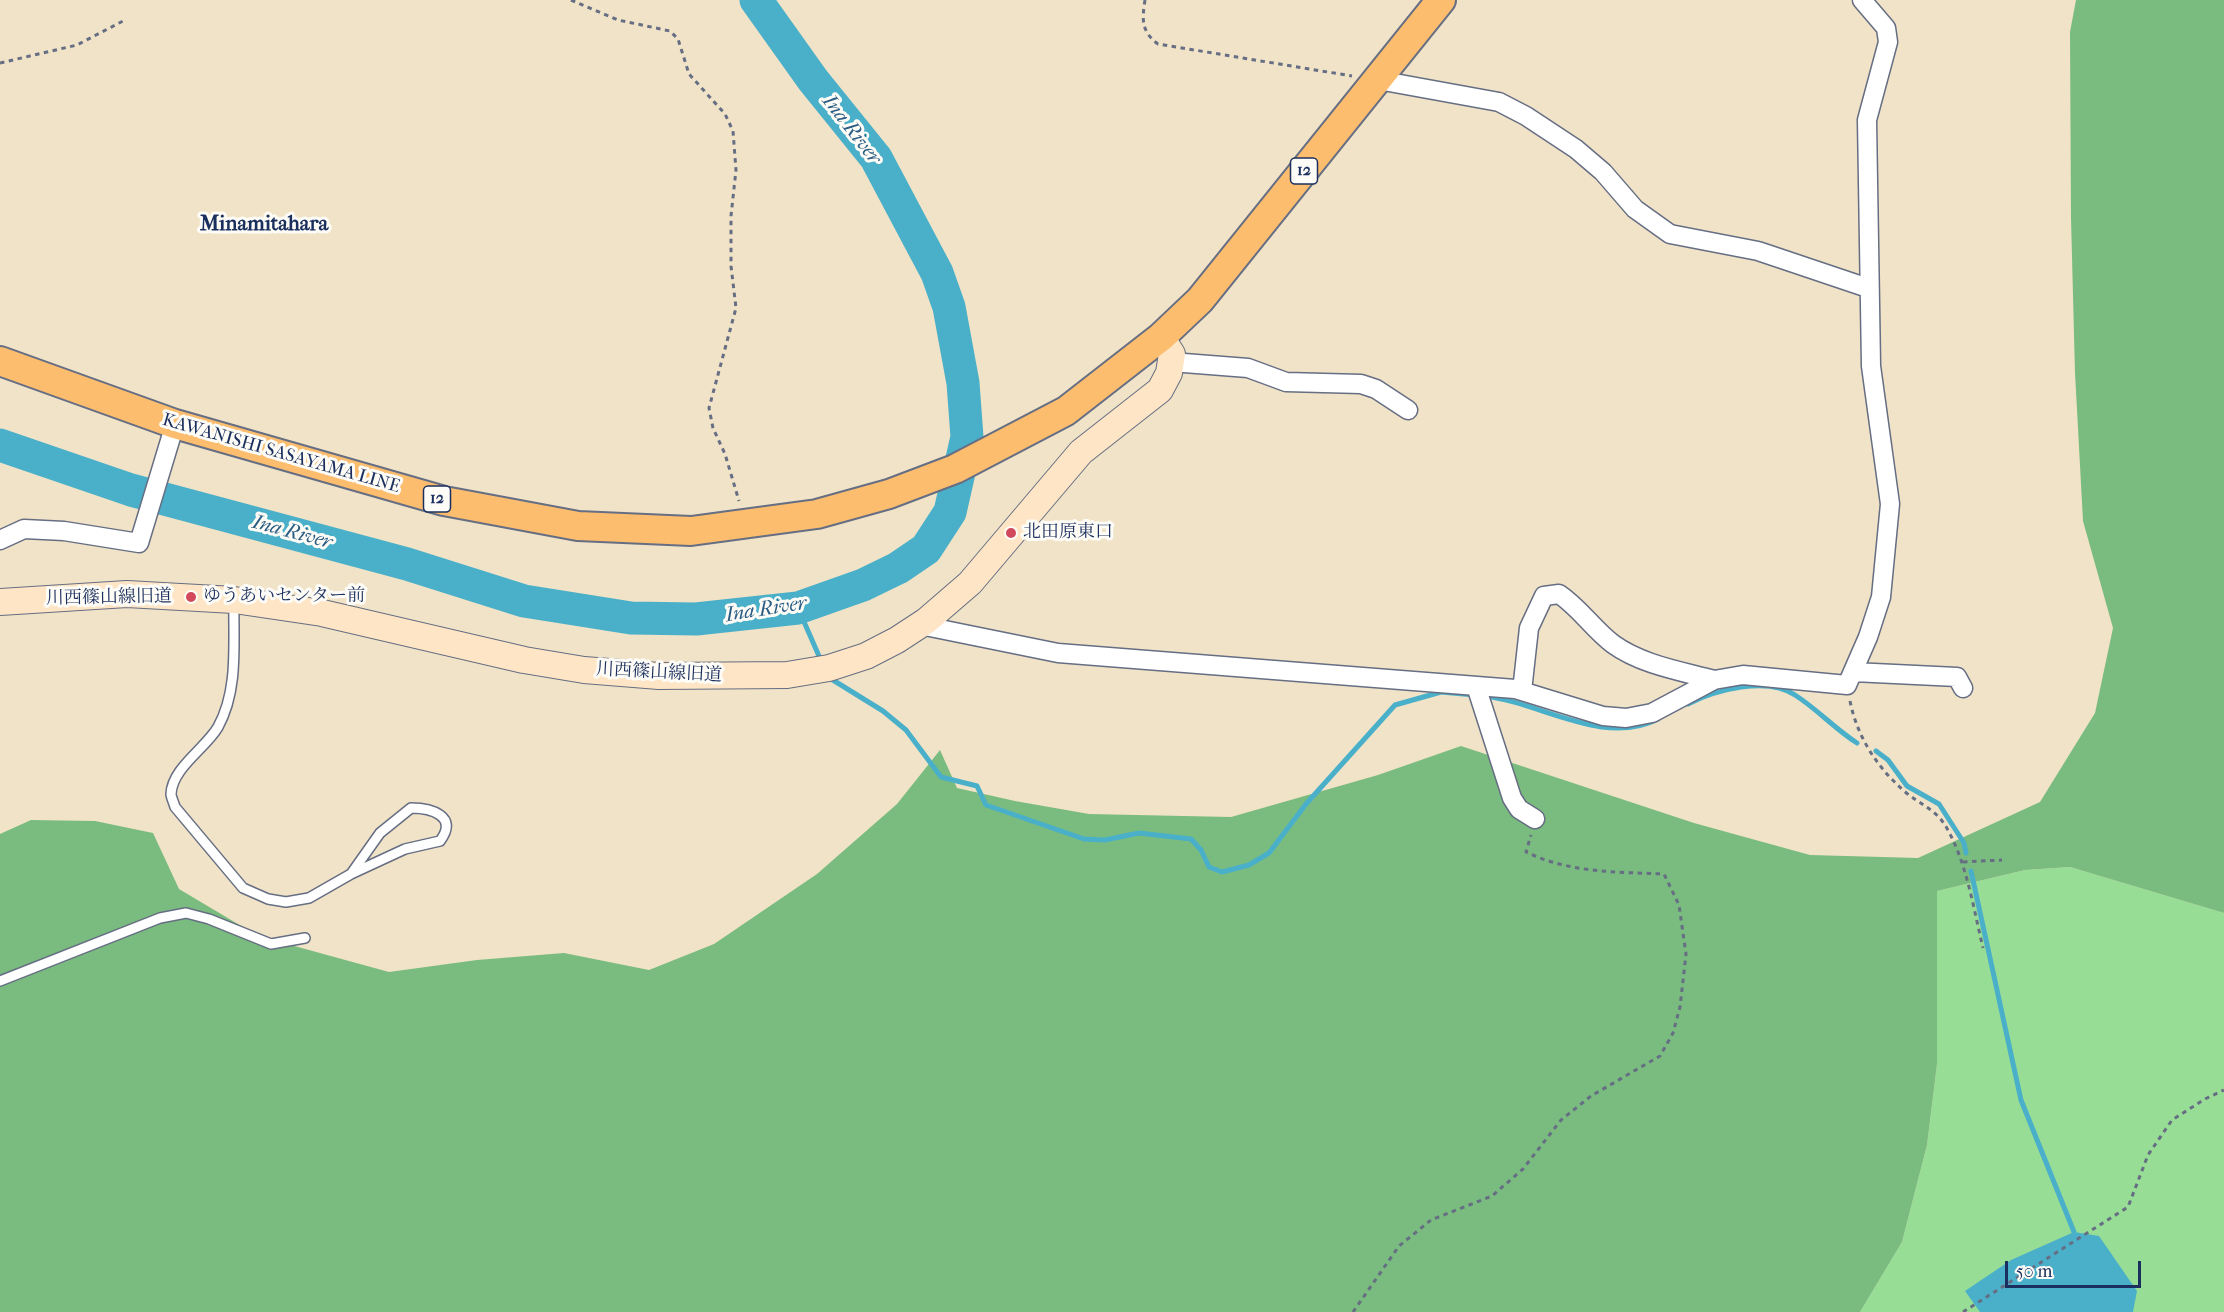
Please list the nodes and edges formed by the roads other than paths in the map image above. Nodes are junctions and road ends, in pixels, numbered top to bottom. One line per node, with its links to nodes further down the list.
1 (1441, 0): 3 (main road, KAWANISHI SASAYAMA LINE / 12)
2 (1862, 0): 4 (street)
3 (1378, 80): 4 (street); 5 (main road, KAWANISHI SASAYAMA LINE / 12)
4 (1868, 288): 13 (street)
5 (1166, 350): 7 (street); 8 (main road, KAWANISHI SASAYAMA LINE / 12); 12 (street, 川西篠山線旧道)
6 (0, 361): 8 (main road, KAWANISHI SASAYAMA LINE / 12)
7 (1408, 410)
8 (175, 424): 9 (street)
9 (0, 540)
10 (234, 600): 11 (street, 川西篠山線旧道); 12 (street, 川西篠山線旧道); 19 (lane)
11 (0, 602)
12 (920, 625): 17 (street)
13 (1850, 678): 14 (street); 15 (street)
14 (1714, 680): 16 (street); 16 (street)
15 (1963, 688)
16 (1522, 691): 17 (street)
17 (1478, 693): 18 (street)
18 (1534, 819)
19 (351, 874): 19 (lane)
20 (305, 938): 21 (lane)
21 (0, 981)

